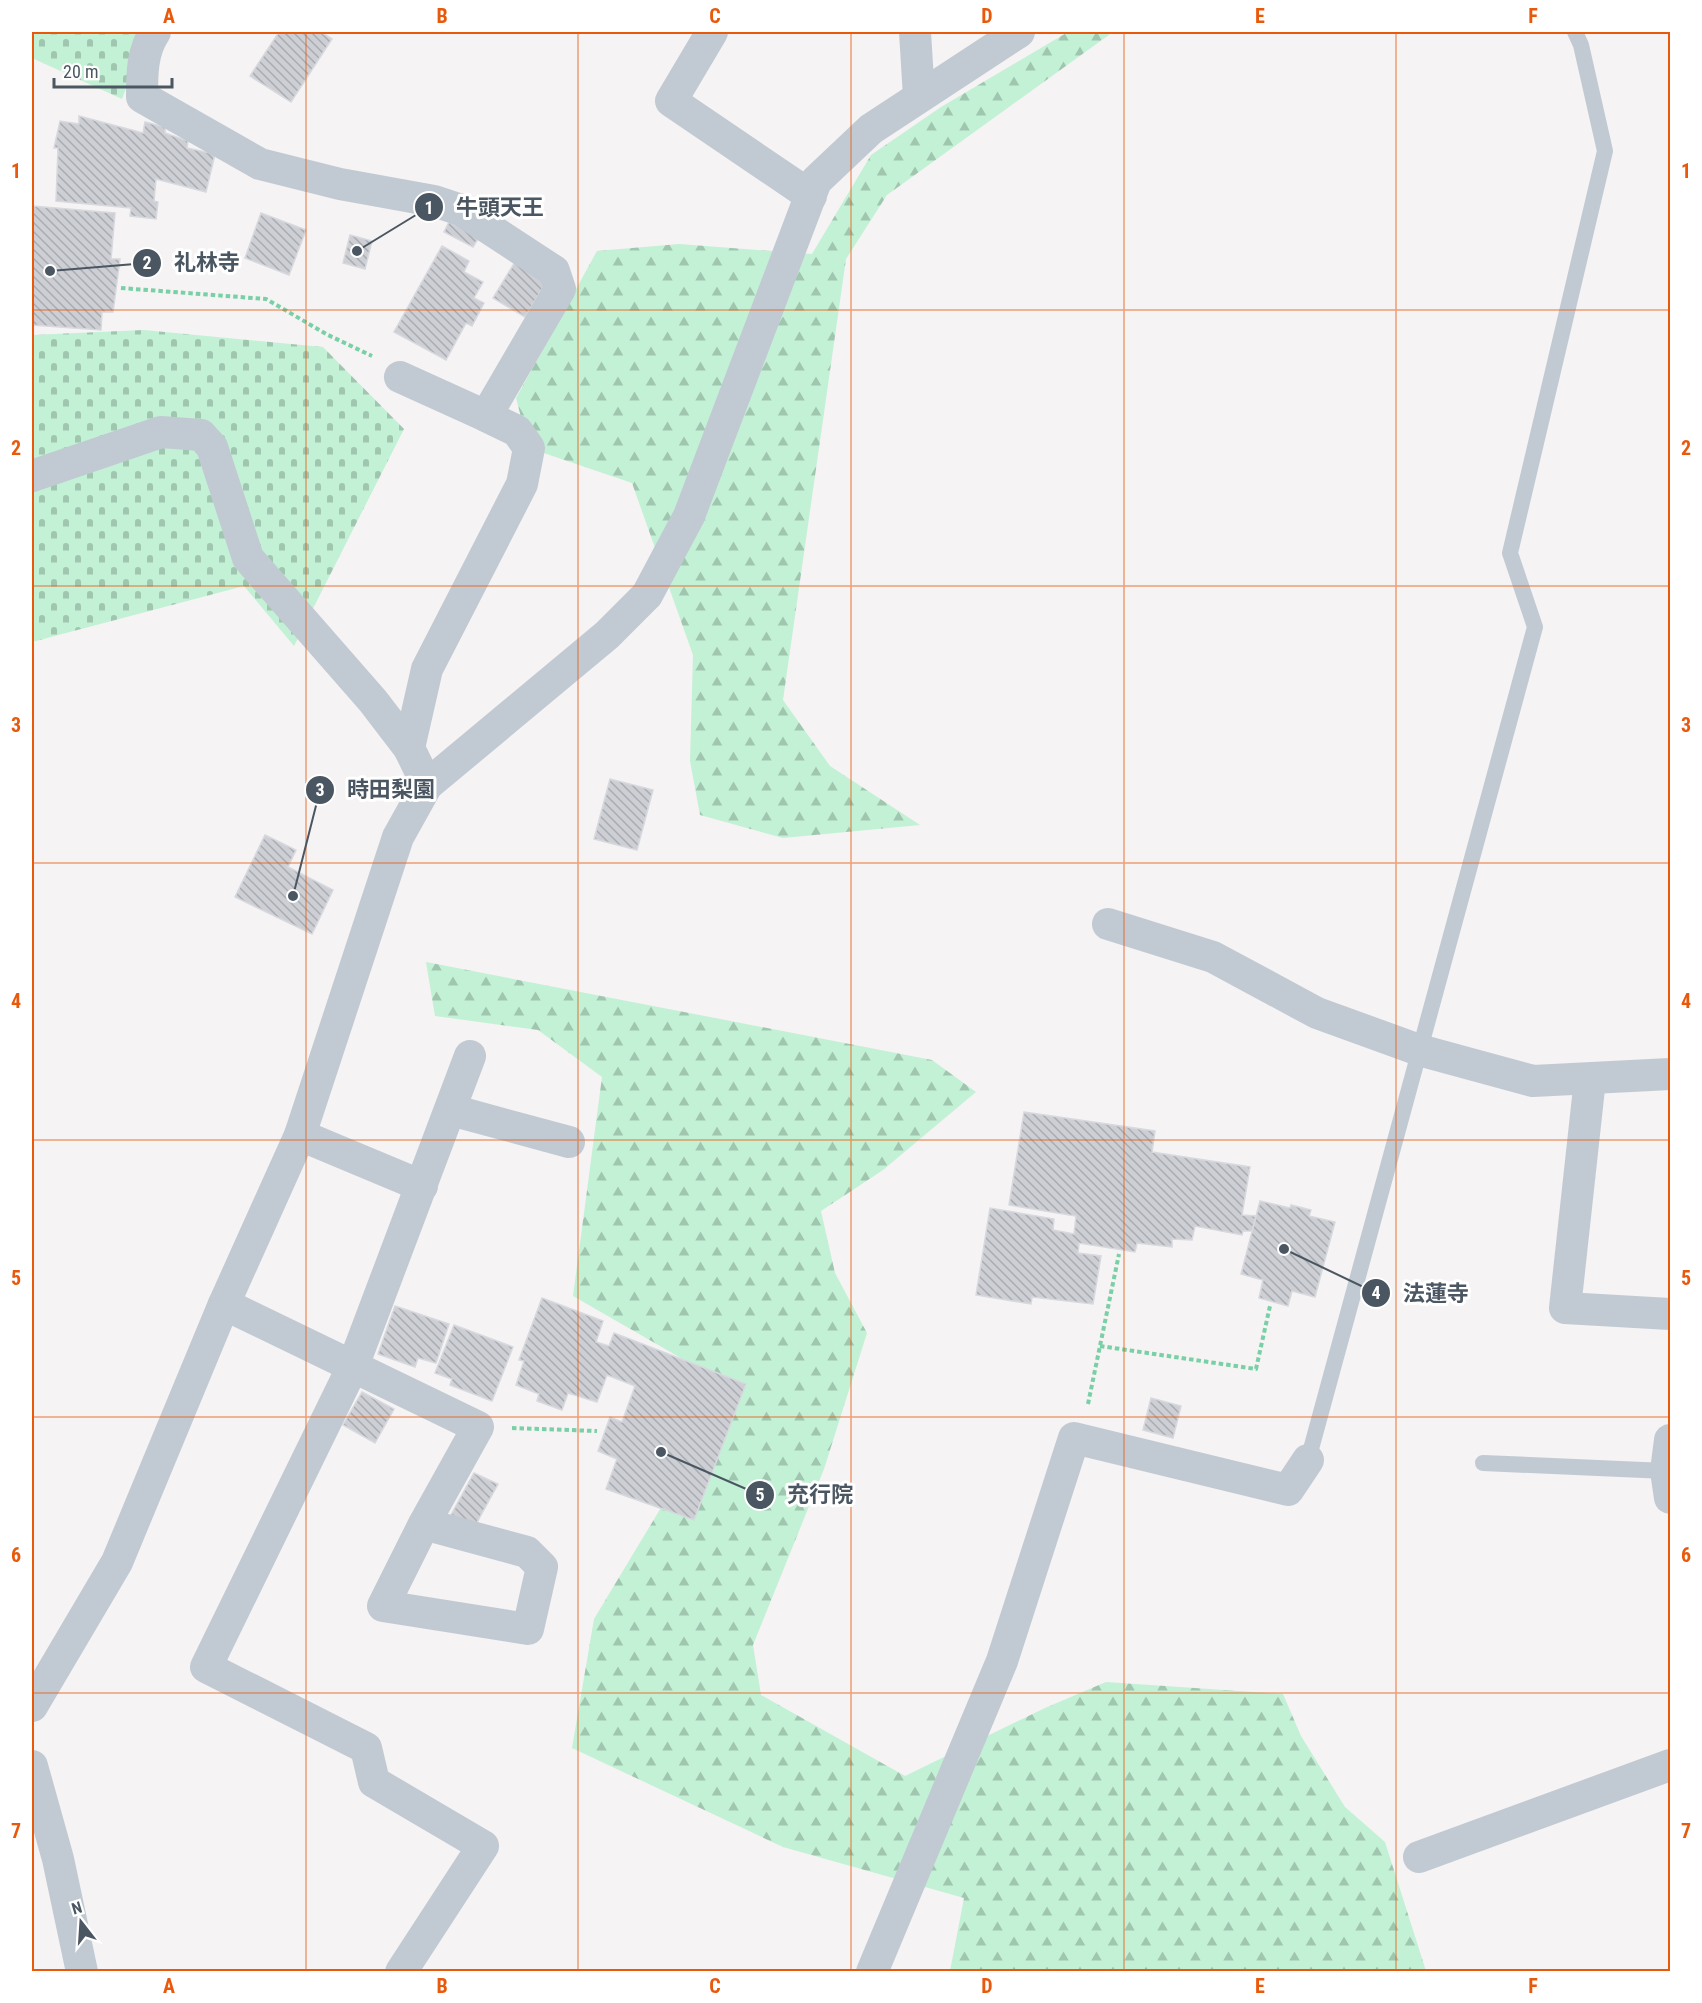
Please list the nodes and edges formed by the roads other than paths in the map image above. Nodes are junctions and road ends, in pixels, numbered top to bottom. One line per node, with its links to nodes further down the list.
1 (155, 32): 9 (street)
2 (712, 32): 7 (street)
3 (915, 32): 6 (street)
4 (1019, 32): 6 (street)
5 (1575, 32): 14 (lane)
6 (919, 97): 7 (street)
7 (811, 196): 12 (street)
8 (400, 377): 9 (street)
9 (486, 416): 11 (street)
10 (32, 476): 11 (street)
11 (409, 748): 12 (street)
12 (427, 785): 19 (street)
13 (1108, 924): 14 (street)
14 (1419, 1050): 17 (street); 26 (lane)
15 (470, 1056): 18 (street)
16 (1671, 1074): 17 (street)
17 (1590, 1078): 23 (street)
18 (451, 1110): 20 (street); 21 (street)
19 (300, 1135): 21 (street); 22 (street)
20 (569, 1142)
21 (422, 1186): 24 (street)
22 (224, 1304): 24 (street); 30 (street)
23 (1671, 1314)
24 (353, 1366): 29 (street); 35 (street)
25 (1671, 1440): 28 (street)
26 (1308, 1460): 36 (street)
27 (1483, 1463): 28 (lane)
28 (1668, 1485)
29 (424, 1524): 29 (street)
30 (32, 1706)
31 (1671, 1765): 33 (street)
32 (32, 1766): 34 (street)
33 (1419, 1857)
34 (82, 1971)
35 (401, 1971)
36 (872, 1971)

